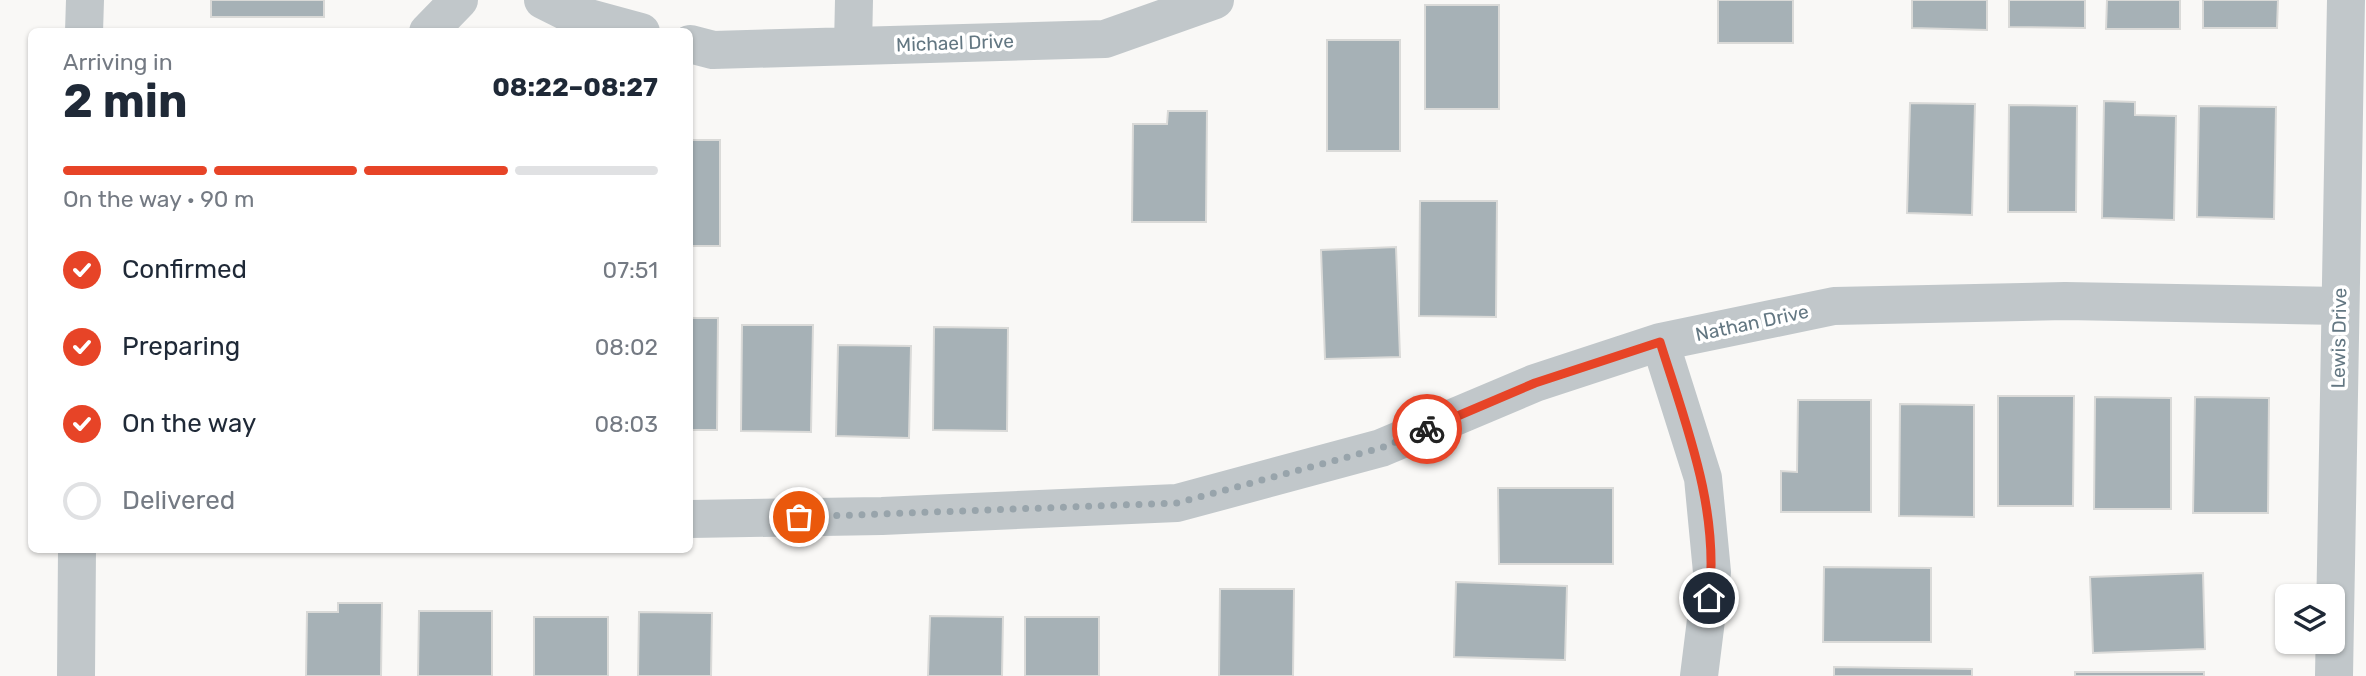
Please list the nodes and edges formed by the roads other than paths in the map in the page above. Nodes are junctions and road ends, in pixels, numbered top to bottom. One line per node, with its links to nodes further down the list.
1 (85, 0): 7 (street)
2 (459, 0): 8 (street)
3 (543, 0): 9 (street)
4 (854, 0): 11 (street)
5 (1215, 0): 11 (street, Michael Drive)
6 (2346, 0): 12 (street, Lewis Drive)
7 (84, 28)
8 (432, 28)
9 (626, 28)
10 (693, 45): 11 (street, Michael Drive)
11 (853, 46)
12 (2339, 306): 13 (street, Nathan Drive); 18 (street, Lewis Drive)
13 (1660, 342): 14 (street, Nathan Drive); 17 (street)
14 (693, 519)
15 (77, 553): 16 (street)
16 (76, 676)
17 (1699, 676)
18 (2334, 676)

